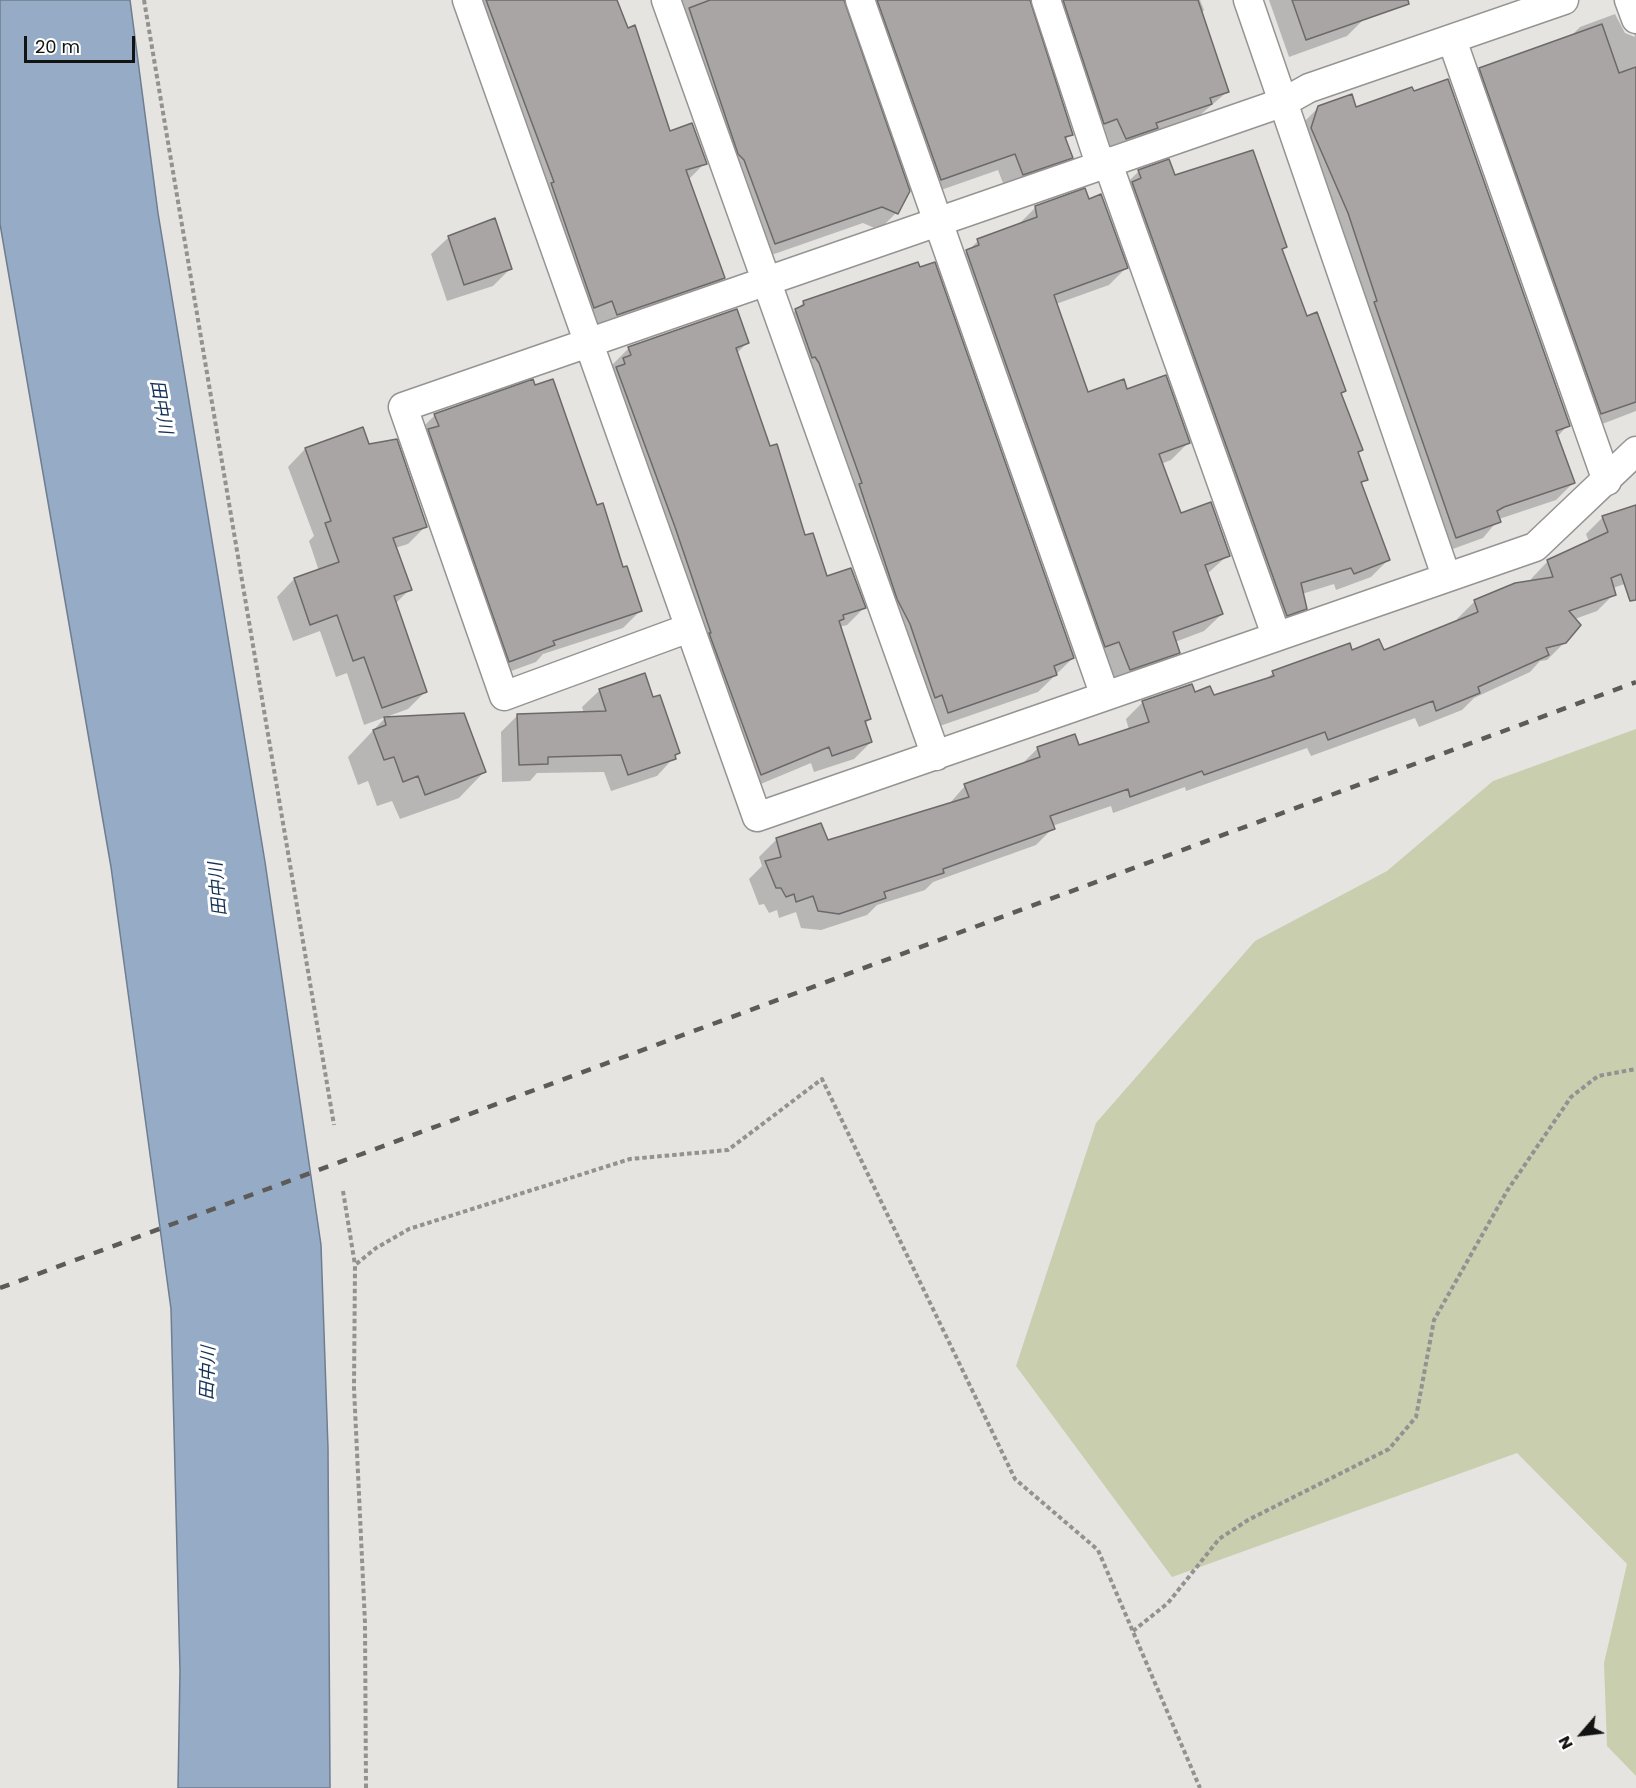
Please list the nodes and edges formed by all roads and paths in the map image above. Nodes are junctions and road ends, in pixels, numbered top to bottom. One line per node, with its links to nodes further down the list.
1 (144, 0): 24 (path)
2 (467, 0): 15 (street)
3 (666, 0): 14 (street)
4 (860, 0): 13 (street)
5 (1046, 0): 12 (street)
6 (1248, 0): 11 (street)
7 (1564, 0): 10 (street)
8 (1629, 0): 9 (street)
9 (1636, 20)
10 (1452, 40): 11 (street); 17 (street)
11 (1284, 102): 12 (street); 18 (street)
12 (1104, 163): 13 (street); 20 (street)
13 (938, 221): 14 (street); 21 (street)
14 (766, 283): 15 (street); 22 (street)
15 (588, 342): 19 (street); 19 (street)
16 (1636, 452): 17 (street)
17 (1607, 481): 18 (street)
18 (1446, 576): 20 (street)
19 (689, 628): 22 (street)
20 (1276, 635): 21 (street)
21 (1106, 696): 22 (street)
22 (936, 756)
23 (1636, 1069): 27 (path)
24 (334, 1125)
25 (343, 1191): 26 (path)
26 (355, 1265): 27 (path); 28 (path)
27 (1133, 1631): 29 (path)
28 (366, 1788)
29 (1200, 1788)

